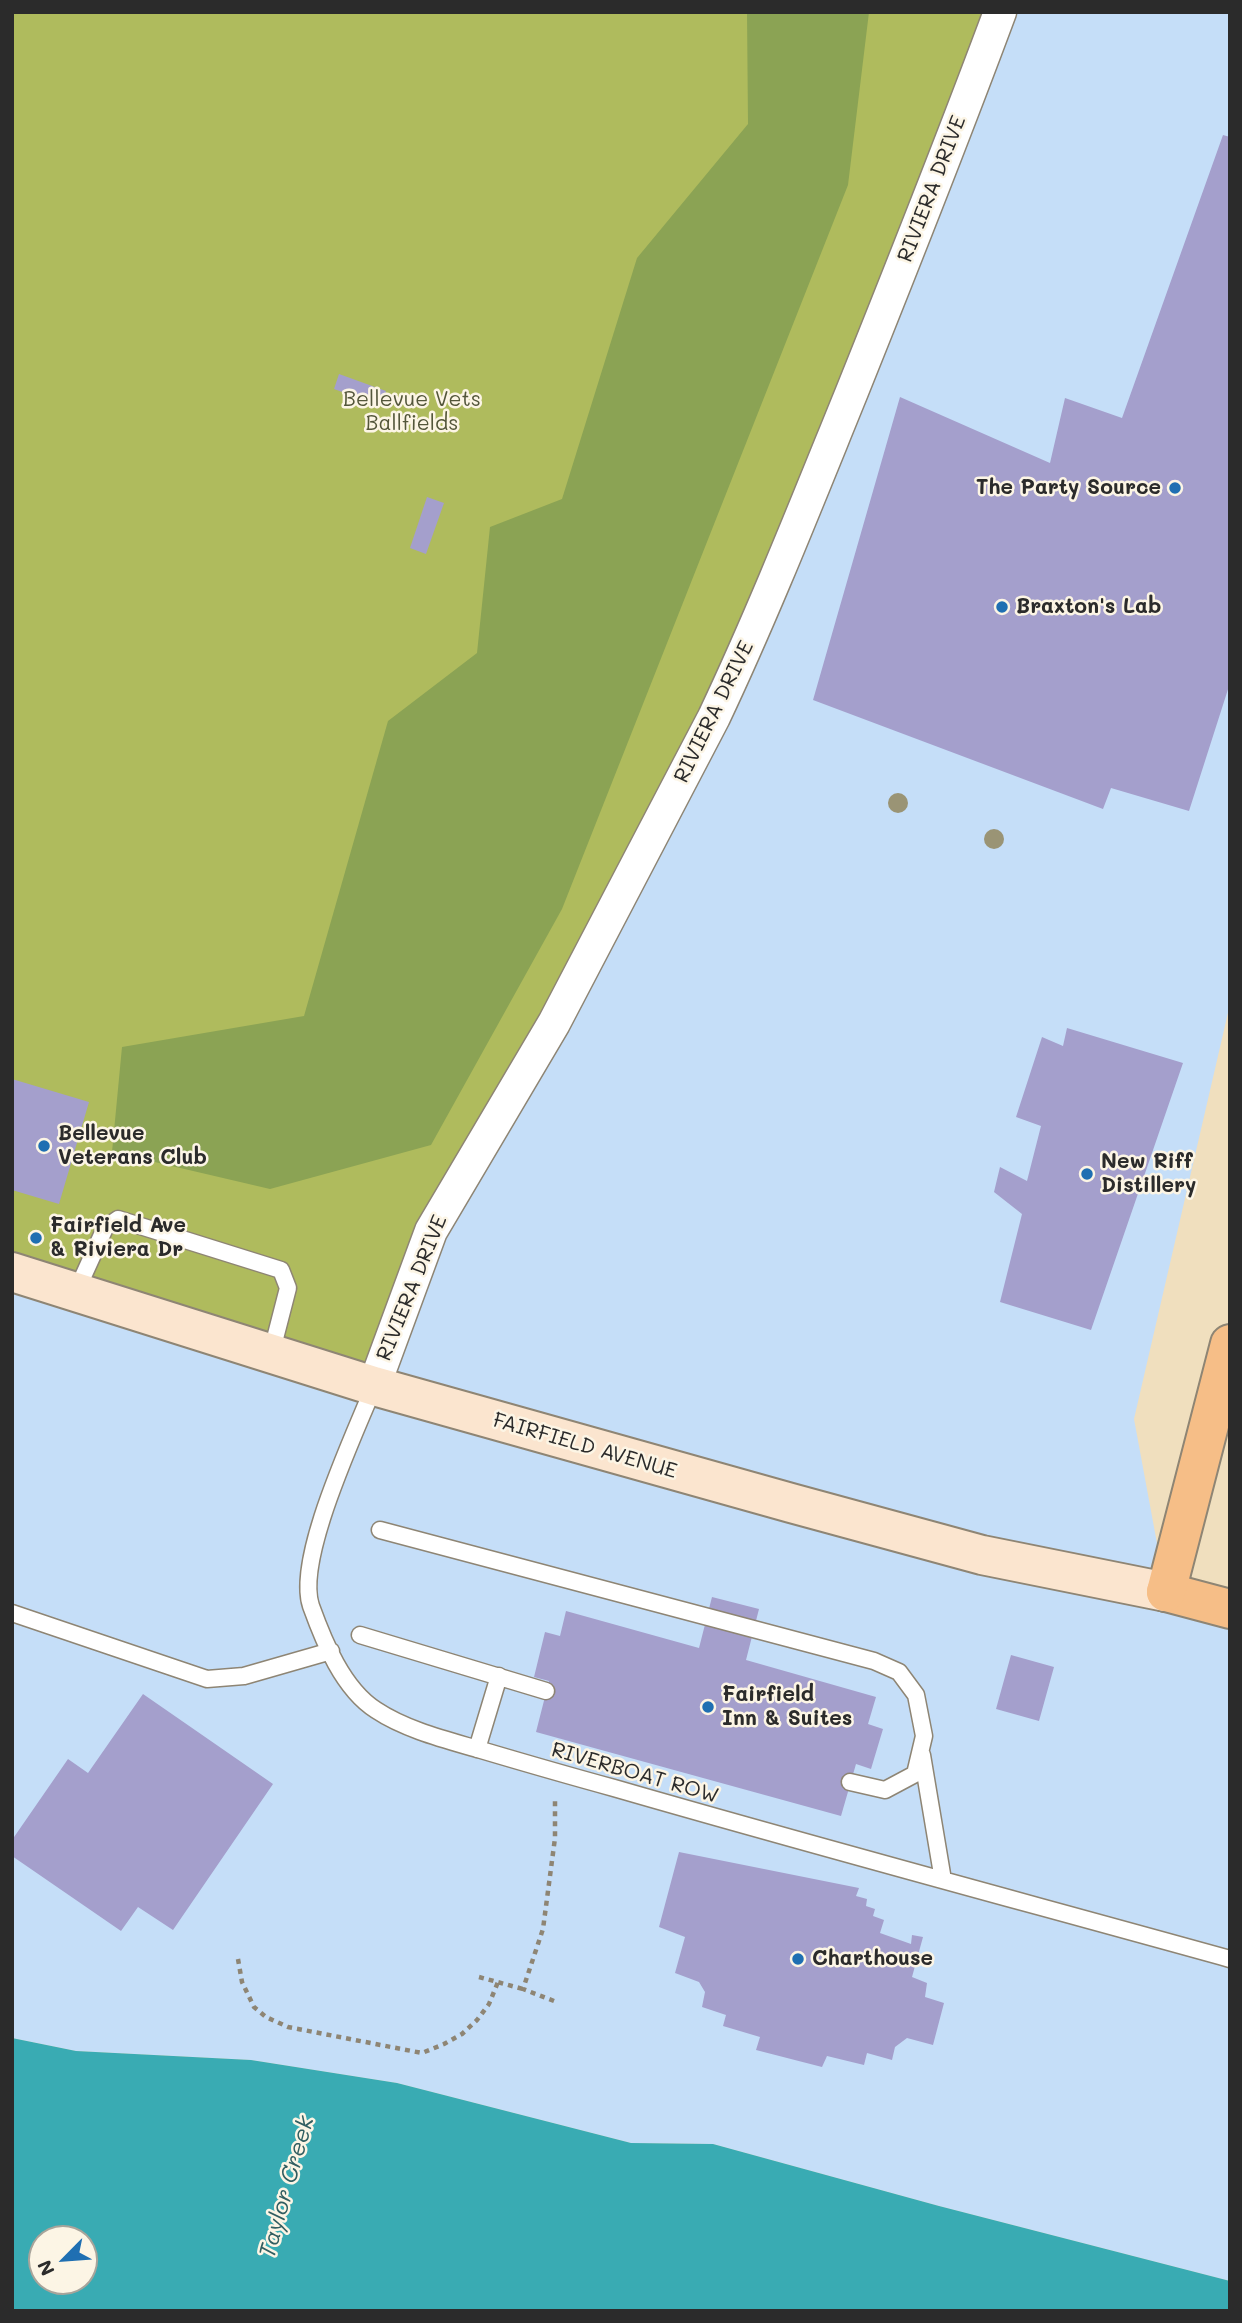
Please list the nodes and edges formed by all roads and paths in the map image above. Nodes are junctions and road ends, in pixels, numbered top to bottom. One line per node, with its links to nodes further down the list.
1 (1000, 12): 6 (street, RIVIERA DRIVE)
2 (12, 1272): 3 (main road, FAIRFIELD AVENUE)
3 (76, 1292): 5 (main road, FAIRFIELD AVENUE); 5 (lane)
4 (1230, 1345): 8 (main road)
5 (271, 1354): 6 (main road, FAIRFIELD AVENUE)
6 (374, 1386): 8 (main road, FAIRFIELD AVENUE); 12 (lane, RIVERBOAT ROW)
7 (380, 1530): 16 (lane)
8 (1166, 1592): 9 (main road)
9 (1230, 1609)
10 (12, 1614): 12 (lane)
11 (360, 1636): 13 (lane)
12 (331, 1651): 15 (lane, RIVERBOAT ROW)
13 (499, 1676): 14 (lane); 15 (lane)
14 (546, 1691)
15 (477, 1749): 17 (lane, RIVERBOAT ROW)
16 (921, 1749): 18 (lane); 19 (lane)
17 (556, 1772): 19 (lane, RIVERBOAT ROW); 24 (path)
18 (850, 1782)
19 (943, 1880): 21 (lane, RIVERBOAT ROW)
20 (238, 1959): 23 (path)
21 (1230, 1959)
22 (480, 1977): 23 (path)
23 (498, 1982): 24 (path)
24 (523, 1989): 25 (path)
25 (554, 2001)

